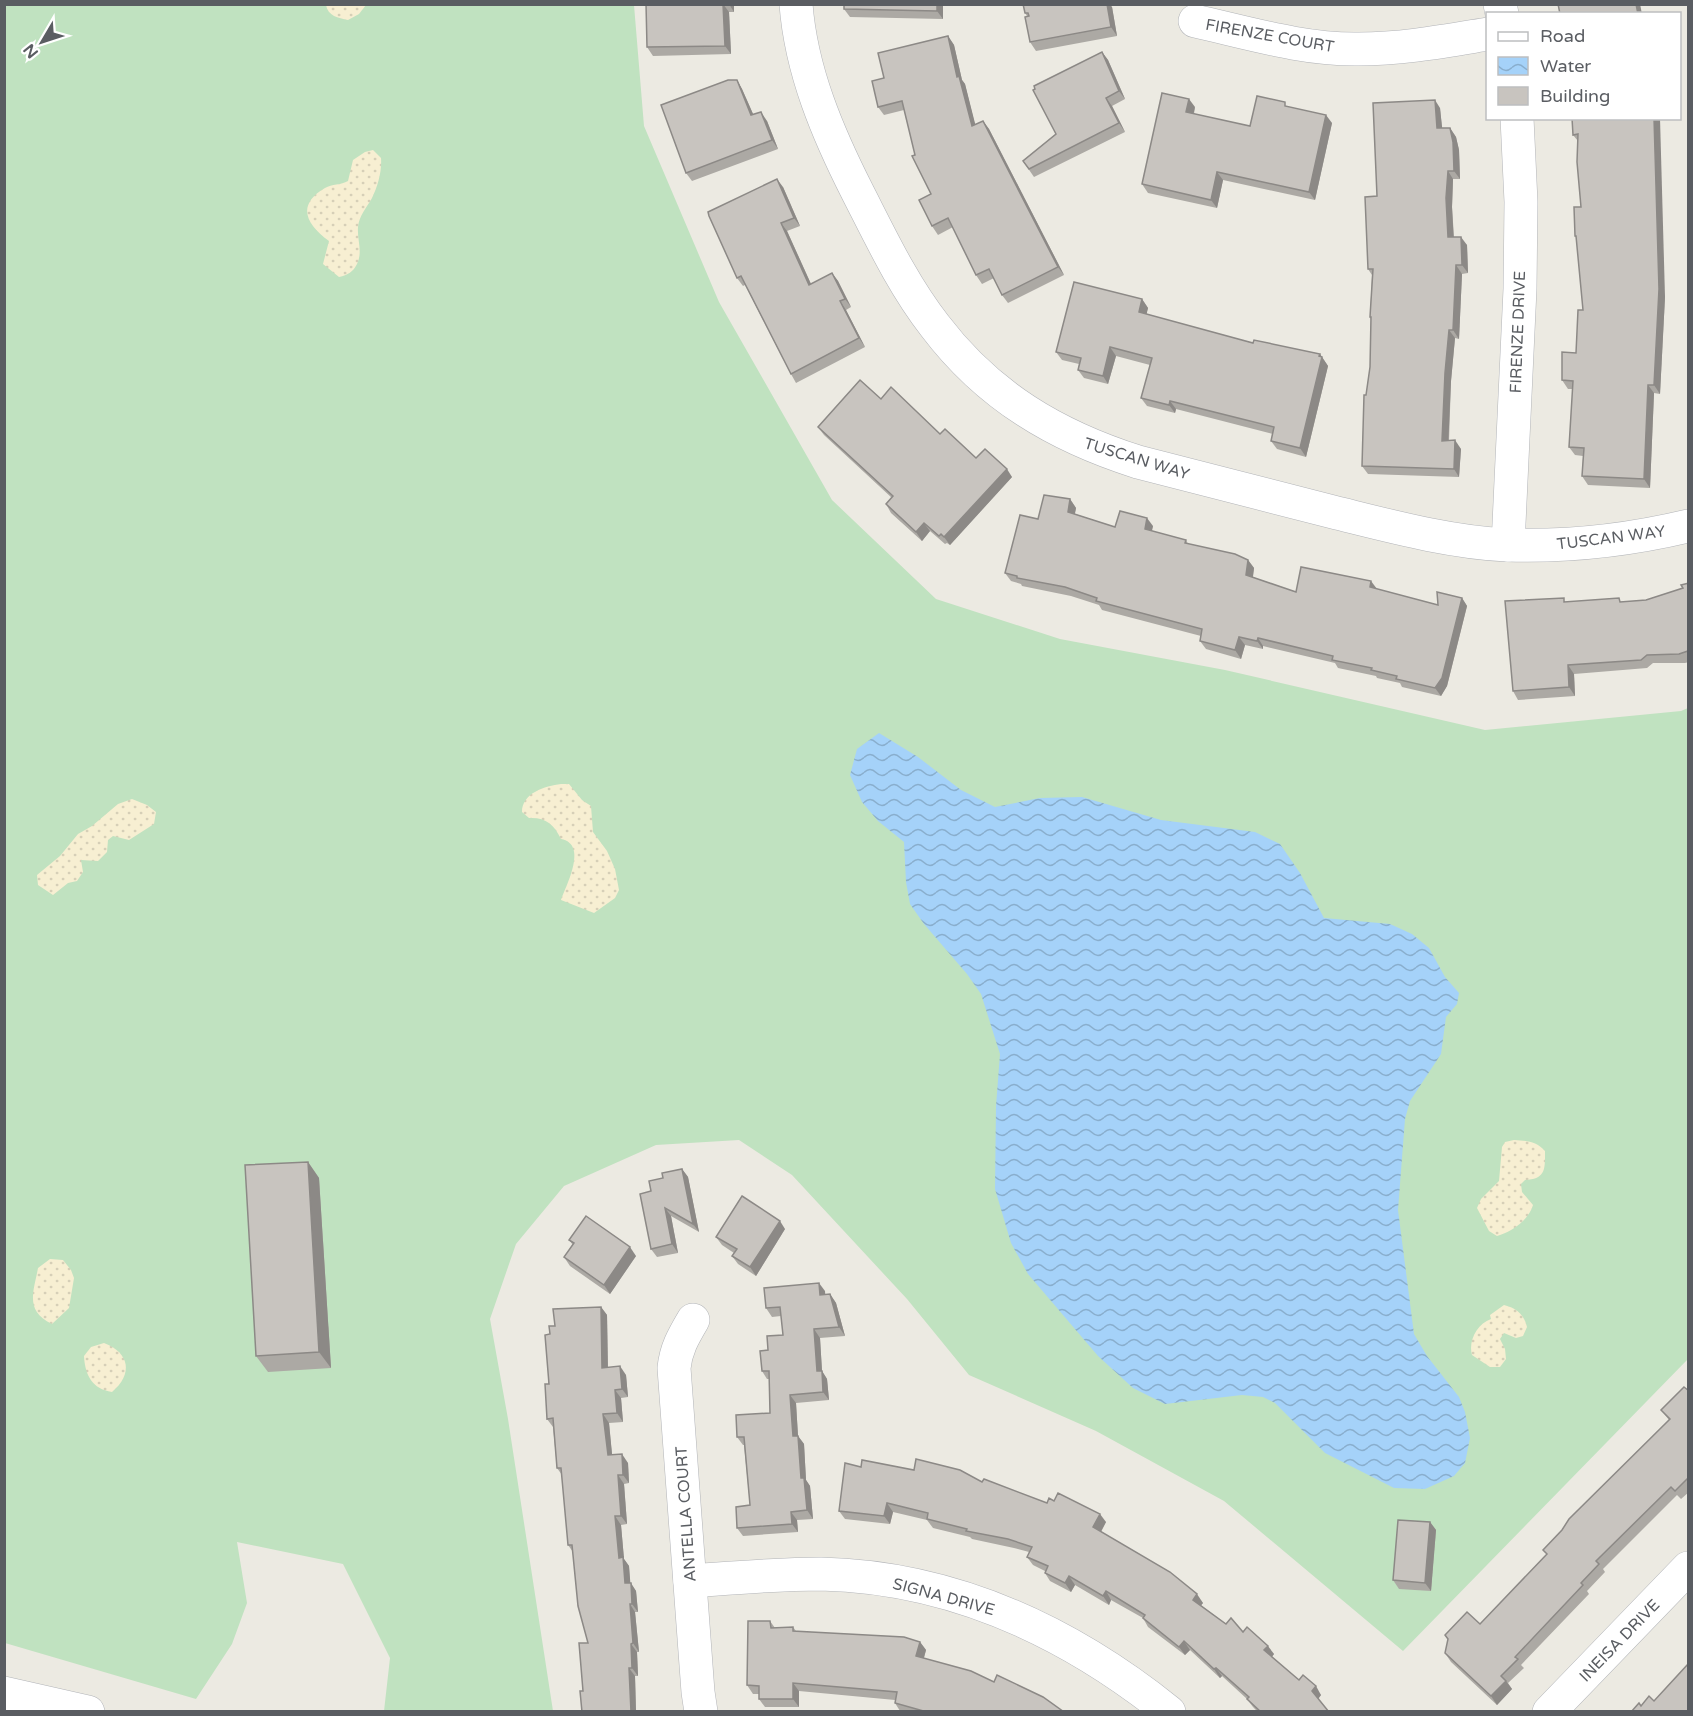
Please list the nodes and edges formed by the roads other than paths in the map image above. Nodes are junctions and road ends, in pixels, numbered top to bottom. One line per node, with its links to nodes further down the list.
1 (796, 4): 6 (street, TUSCAN WAY)
2 (1195, 21): 3 (street, FIRENZE COURT)
3 (1486, 34)
4 (1516, 120): 6 (street, FIRENZE DRIVE)
5 (1689, 526): 6 (street, TUSCAN WAY)
6 (1508, 545)
7 (693, 1320): 9 (street, ANTELLA COURT)
8 (1689, 1568): 14 (street, INEISA DRIVE)
9 (690, 1581): 12 (street, ANTELLA COURT); 13 (street, SIGNA DRIVE)
10 (4, 1693): 11 (street)
11 (88, 1712)
12 (701, 1712)
13 (1169, 1712)
14 (1549, 1712)

